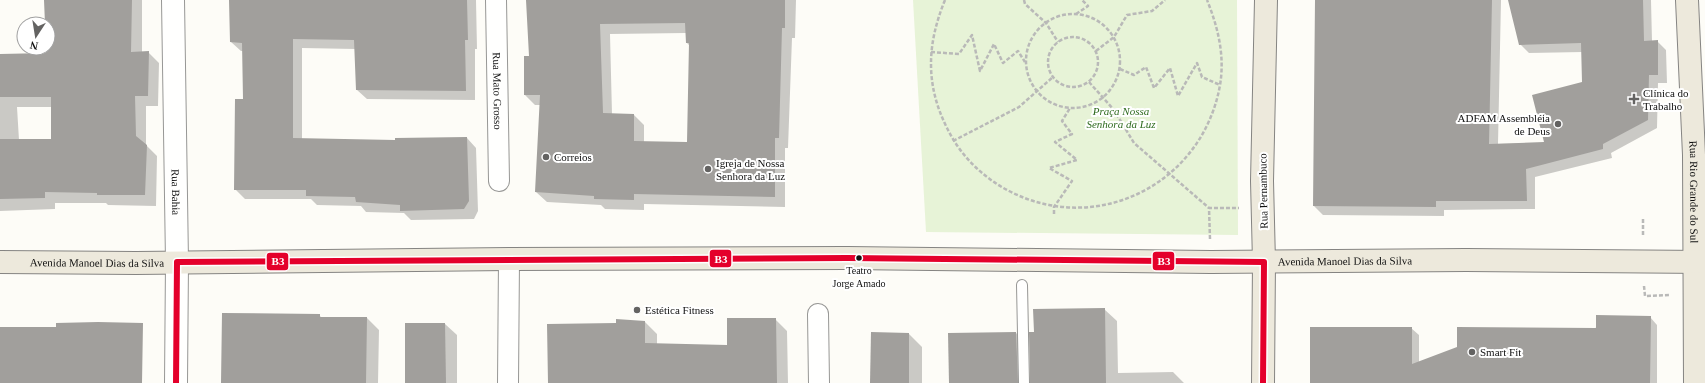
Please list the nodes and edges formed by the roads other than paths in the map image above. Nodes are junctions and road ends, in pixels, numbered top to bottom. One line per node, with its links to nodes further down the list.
1 (173, 0): 9 (street, Rua Bahia)
2 (496, 0): 6 (street, Rua Mato Grosso)
3 (1266, 0): 10 (main road, Rua Pernambuco)
4 (1688, 0): 5 (main road, Rua Rio Grande do Sul)
5 (1699, 152): 11 (main road, Rua Rio Grande do Sul)
6 (499, 181)
7 (509, 259): 9 (main road, Avenida Manoel Dias da Silva); 10 (main road, Avenida Manoel Dias da Silva); 15 (street)
8 (0, 262): 9 (main road, Avenida Manoel Dias da Silva)
9 (177, 262): 14 (street, Rua Bahia)
10 (1264, 262): 11 (main road, Avenida Manoel Dias da Silva); 18 (main road, Rua Pernambuco)
11 (1700, 262): 19 (main road, Rua Rio Grande do Sul)
12 (1022, 285): 17 (lane)
13 (818, 314): 16 (street)
14 (176, 383)
15 (508, 383)
16 (819, 383)
17 (1024, 383)
18 (1263, 383)
19 (1695, 383)

